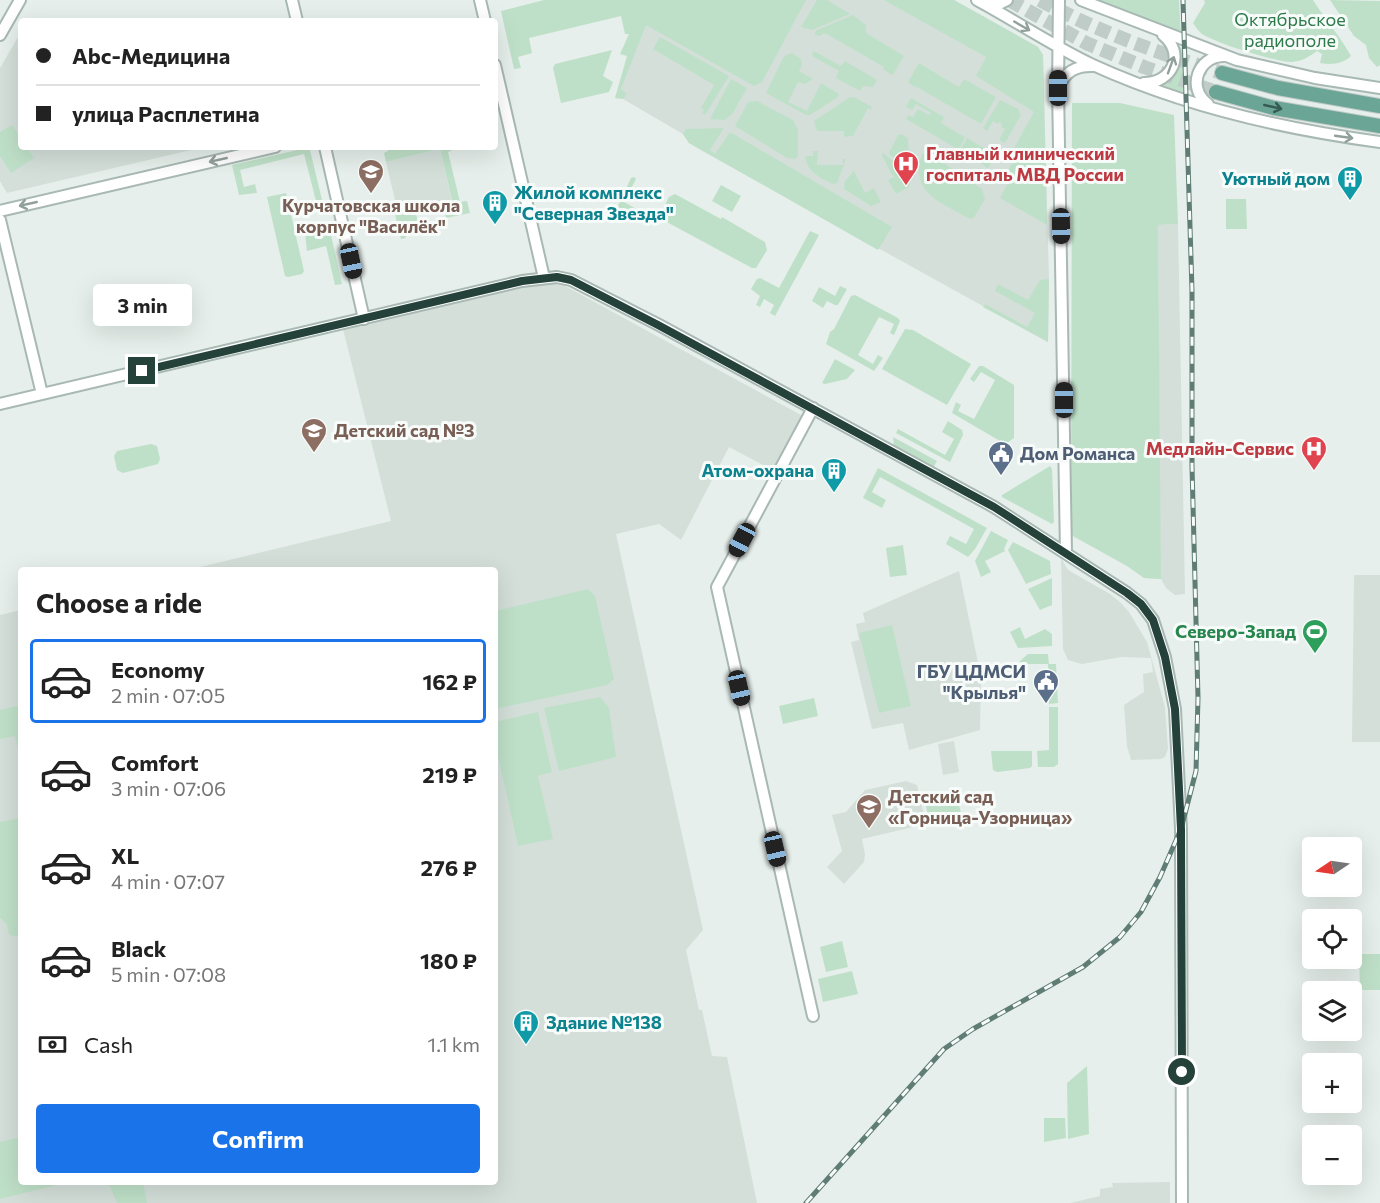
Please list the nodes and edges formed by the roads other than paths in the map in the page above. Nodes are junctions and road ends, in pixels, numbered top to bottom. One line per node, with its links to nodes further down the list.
1 (20, 0): 11 (street)
2 (292, 0): 8 (street)
3 (480, 0): 9 (street)
4 (1007, 0): 7 (street)
5 (1059, 0): 12 (street)
6 (1081, 0): 10 (street)
7 (981, 2): 12 (street, one-way to 12)
8 (296, 18)
9 (484, 18)
10 (1156, 29): 13 (street); 17 (street, one-way to 10)
11 (0, 35)
12 (1059, 47): 14 (street); 18 (street)
13 (1227, 56): 19 (street); 22 (street)
14 (1098, 67): 17 (street); 18 (street)
15 (1222, 73): 21 (main road)
16 (498, 78): 29 (street)
17 (1137, 83): 22 (street)
18 (1058, 88): 34 (street)
19 (1380, 88)
20 (1216, 92): 23 (main road, one-way to 23)
21 (1380, 106)
22 (1214, 108): 24 (street, one-way to 24)
23 (1380, 126)
24 (1380, 142)
25 (261, 150): 27 (street, one-way to 27)
26 (326, 150): 30 (street)
27 (0, 211)
28 (0, 220): 31 (street)
29 (543, 278): 30 (street); 33 (street)
30 (364, 319): 31 (street)
31 (42, 394): 32 (street)
32 (0, 404)
33 (813, 408): 34 (street); 35 (street)
34 (1066, 553): 36 (street)
35 (813, 1016)
36 (1182, 1203)

